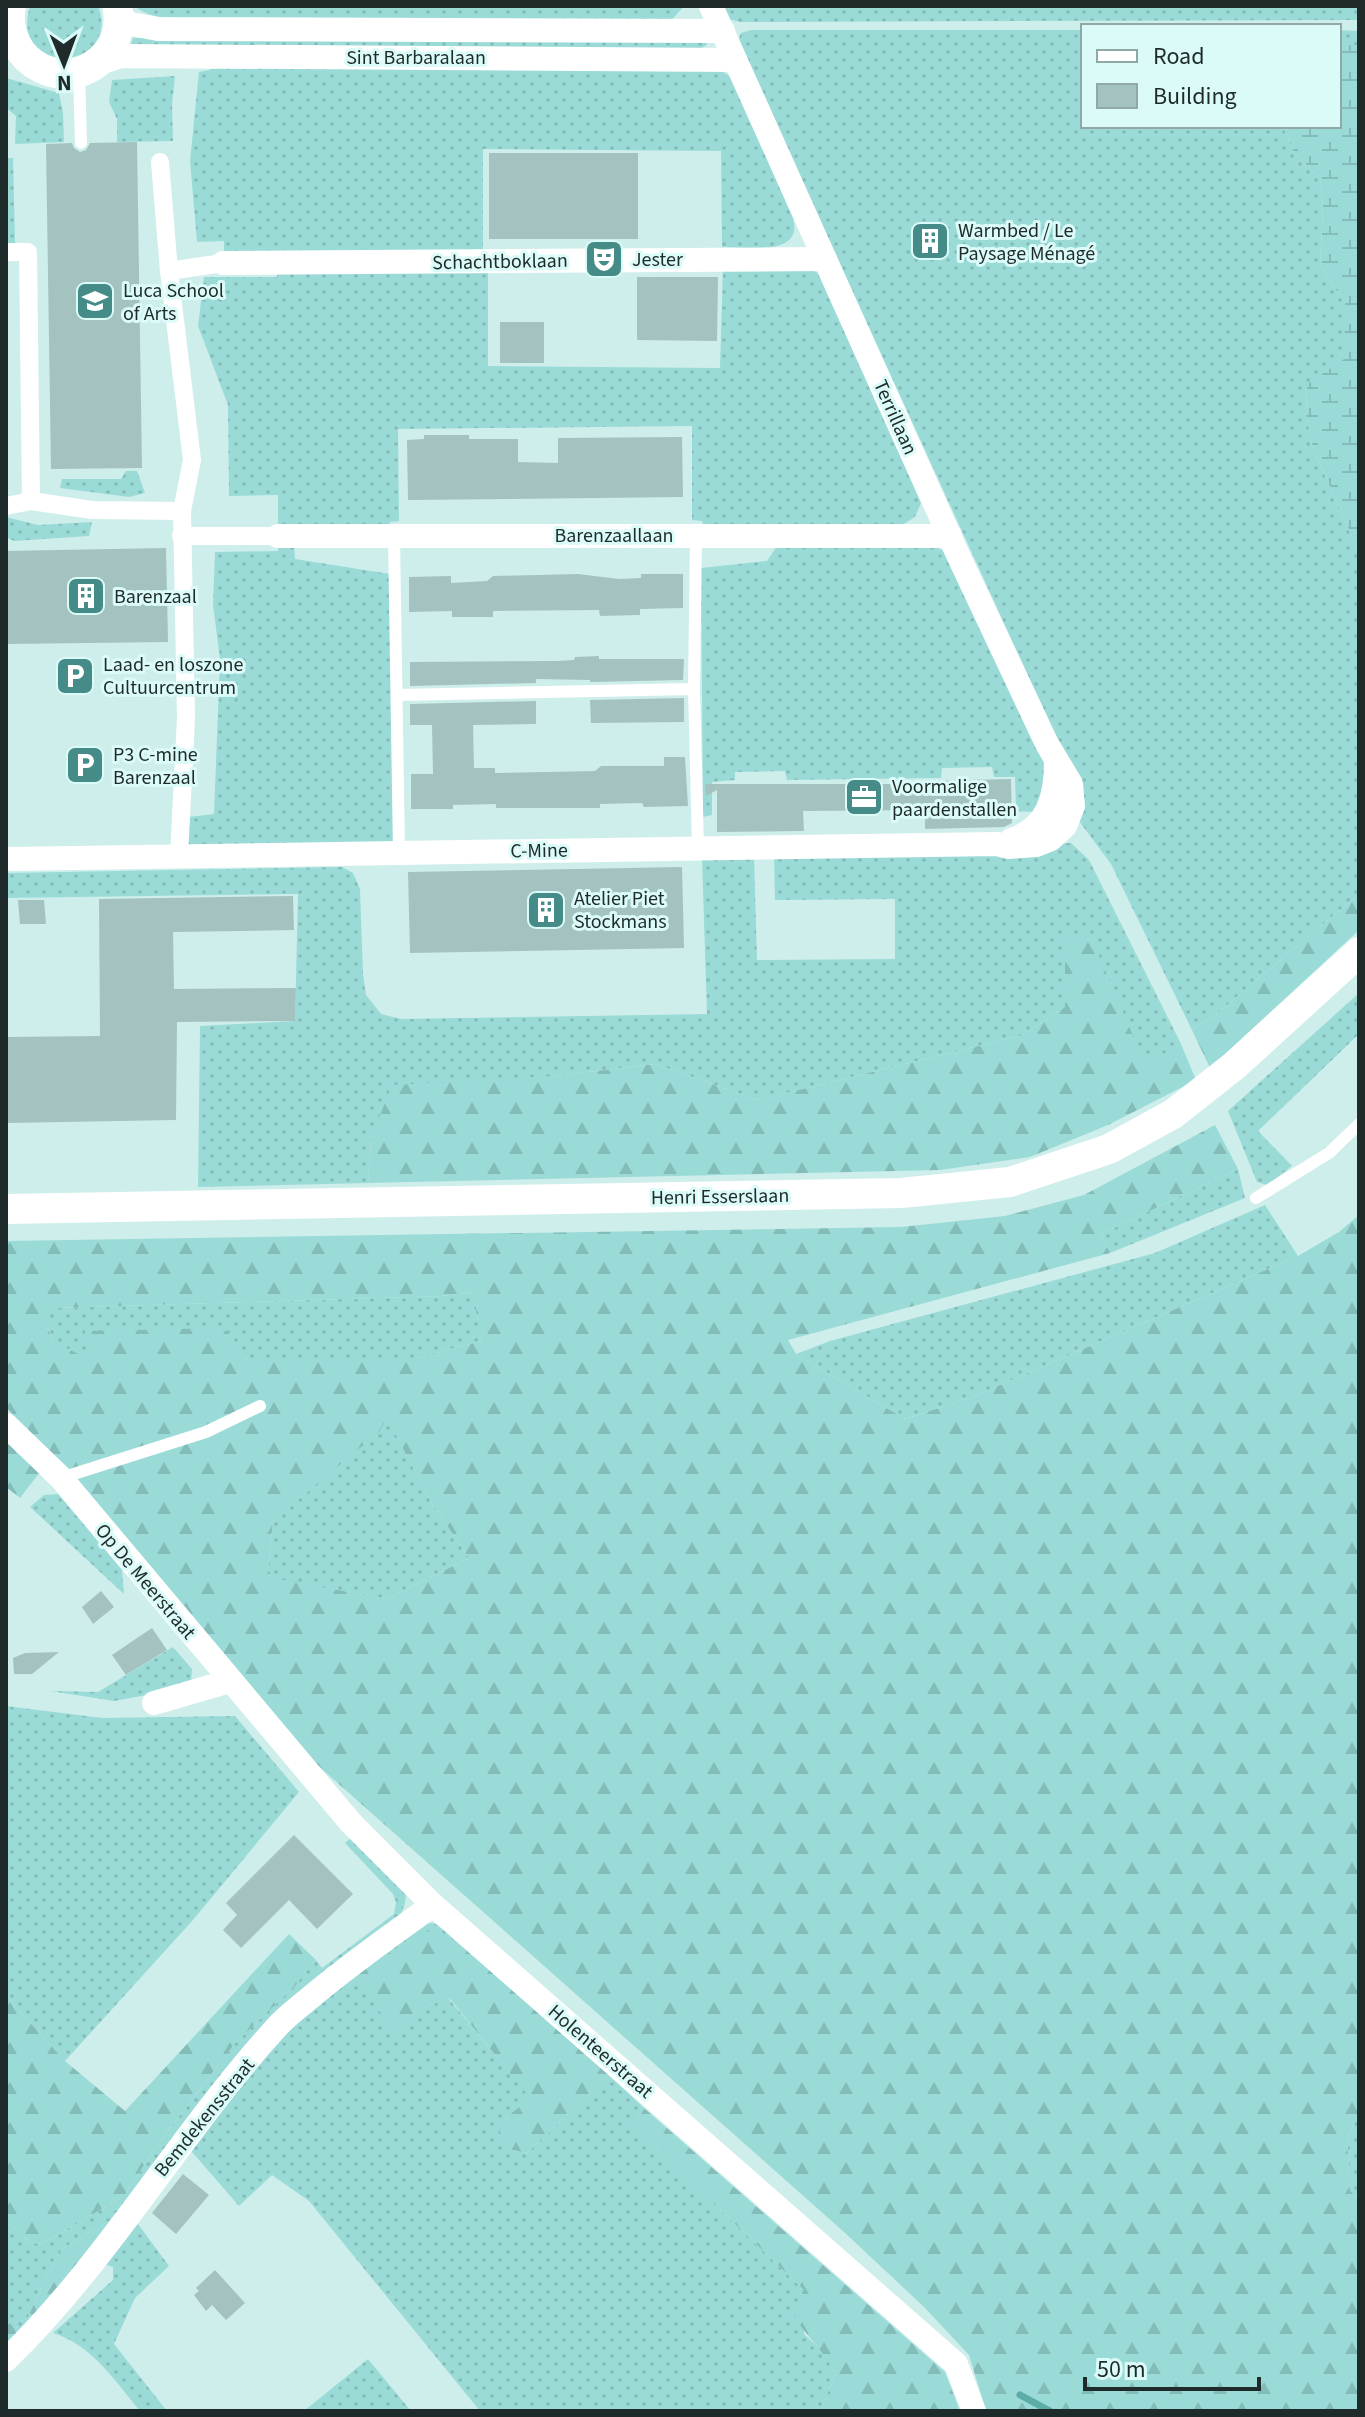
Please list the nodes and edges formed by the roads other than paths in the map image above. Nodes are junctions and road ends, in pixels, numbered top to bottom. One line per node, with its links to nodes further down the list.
1 (711, 6): 4 (street, Terrillaan)
2 (118, 11): 4 (street, Sint Barbaralaan); 7 (street)
3 (8, 12): 5 (street)
4 (723, 31): 6 (street, Terrillaan)
5 (14, 58): 7 (street)
6 (735, 60): 7 (street, Sint Barbaralaan); 10 (street, Terrillaan)
7 (89, 68): 8 (lane)
8 (81, 143)
9 (160, 162): 15 (street)
10 (813, 234): 12 (street); 13 (street, Terrillaan)
11 (6, 252): 16 (street)
12 (776, 258): 13 (street, Schachtboklaan); 14 (street, Schachtboklaan)
13 (825, 259): 19 (street, Terrillaan)
14 (223, 263): 15 (street)
15 (169, 271): 18 (street)
16 (31, 501): 17 (street); 18 (street)
17 (6, 506)
18 (182, 511): 22 (street)
19 (939, 512): 20 (street); 25 (street, Terrillaan)
20 (897, 534): 21 (street, Barenzaallaan); 25 (street, Barenzaallaan)
21 (696, 535): 24 (street, Barenzaallaan); 26 (lane)
22 (181, 536): 23 (street); 33 (street)
23 (278, 536): 24 (street, Barenzaallaan)
24 (394, 536): 27 (lane)
25 (950, 536): 28 (street, Terrillaan)
26 (694, 689): 27 (lane); 31 (lane)
27 (398, 695): 32 (lane)
28 (1056, 761): 29 (street, Terrillaan); 30 (street)
29 (1065, 826): 30 (street, C-Mine)
30 (997, 844): 31 (street, C-Mine)
31 (698, 847): 32 (street, C-Mine)
32 (399, 853): 33 (street, C-Mine)
33 (179, 857): 34 (street, C-Mine)
34 (6, 859)
35 (1359, 952): 38 (street, Henri Esserslaan)
36 (1359, 1124): 37 (lane)
37 (1256, 1198)
38 (6, 1209)
39 (260, 1406): 41 (lane)
40 (6, 1425): 41 (street, Op De Meerstraat)
41 (61, 1478): 42 (street, Op De Meerstraat)
42 (230, 1681): 43 (street); 44 (street, Holenteerstraat)
43 (154, 1703)
44 (433, 1905): 45 (street, Bemdekensstraat); 46 (street, Holenteerstraat)
45 (6, 2360)
46 (974, 2411)

